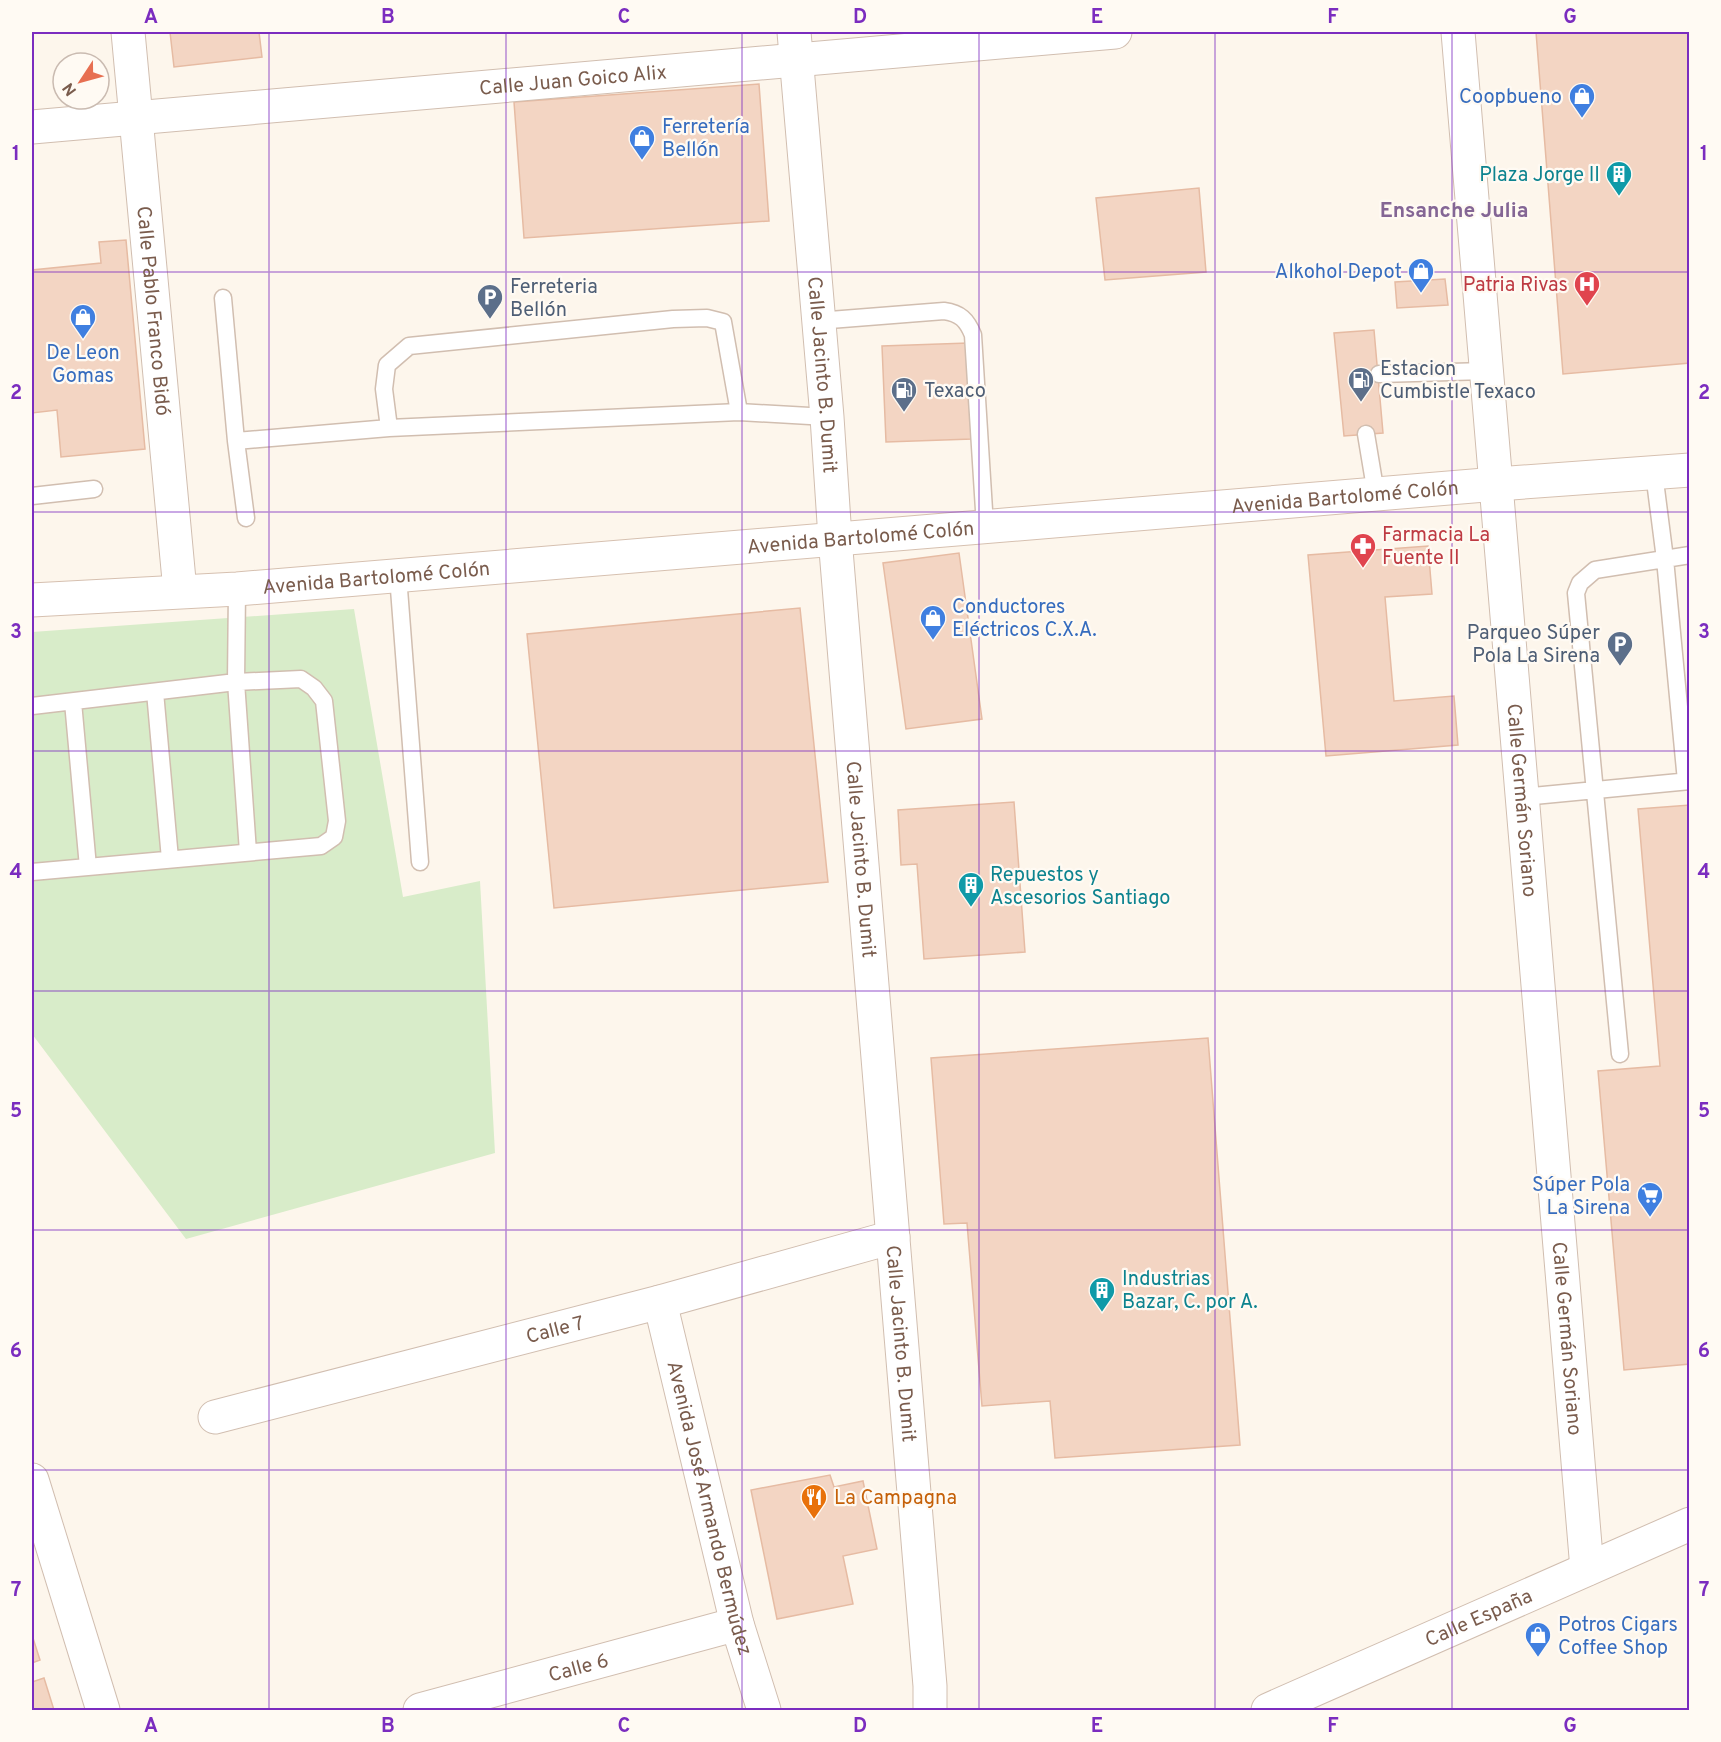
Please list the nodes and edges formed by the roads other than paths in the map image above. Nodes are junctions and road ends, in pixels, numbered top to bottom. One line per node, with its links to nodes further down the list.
1 (128, 32): 5 (street, Calle Pablo Franco Bidó)
2 (1115, 32): 4 (street, Calle Juan Goico Alix)
3 (1458, 32): 9 (street, Calle Germán Soriano)
4 (795, 46): 5 (street, Calle Juan Goico Alix); 8 (street, Calle Jacinto B. Dumit)
5 (135, 118): 6 (street, Calle Juan Goico Alix); 29 (street, Calle Pablo Franco Bidó)
6 (32, 127)
7 (223, 298): 15 (lane)
8 (817, 321): 12 (street, Calle Jacinto B. Dumit); 23 (lane)
9 (1486, 371): 10 (lane); 18 (street, Calle Germán Soriano)
10 (1379, 374)
11 (739, 412): 12 (lane); 13 (lane); 13 (lane)
12 (827, 417): 24 (street, Calle Jacinto B. Dumit)
13 (389, 428): 15 (lane)
14 (1366, 434): 20 (lane)
15 (236, 441): 22 (lane)
16 (1689, 471): 17 (street, Avenida Bartolomé Colón)
17 (1654, 473): 18 (street, Avenida Bartolomé Colón); 26 (lane)
18 (1497, 484): 20 (street, Avenida Bartolomé Colón); 37 (street, Calle Germán Soriano)
19 (94, 489): 21 (lane)
20 (1376, 494): 23 (street, Avenida Bartolomé Colón)
21 (32, 496)
22 (246, 518)
23 (985, 526): 24 (street, Avenida Bartolomé Colón)
24 (835, 538): 27 (street, Avenida Bartolomé Colón); 44 (street, Calle Jacinto B. Dumit)
25 (1689, 555): 26 (lane)
26 (1665, 559): 35 (lane); 36 (lane)
27 (398, 576): 28 (street, Avenida Bartolomé Colón); 40 (lane)
28 (237, 589): 29 (street, Avenida Bartolomé Colón); 31 (lane)
29 (180, 591): 30 (street, Avenida Bartolomé Colón)
30 (32, 600)
31 (236, 682): 32 (lane); 38 (lane); 38 (lane)
32 (155, 692): 33 (lane); 39 (lane)
33 (73, 702): 34 (lane); 41 (lane)
34 (32, 706)
35 (1688, 781): 36 (lane)
36 (1594, 790): 37 (lane); 43 (lane)
37 (1523, 797): 49 (street, Calle Germán Soriano)
38 (248, 852): 39 (lane)
39 (170, 860): 41 (lane)
40 (420, 862)
41 (87, 867): 42 (lane)
42 (32, 872)
43 (1620, 1054)
44 (893, 1237): 45 (street, Calle 7); 51 (street, Calle Jacinto B. Dumit)
45 (660, 1302): 46 (street, Calle 7); 50 (street, Avenida José Armando Bermúdez)
46 (216, 1417)
47 (32, 1480): 52 (street)
48 (1689, 1524): 49 (street, Calle España)
49 (1587, 1569): 55 (street, Calle España)
50 (736, 1624): 53 (street, Calle 6); 54 (street, Avenida José Armando Bermúdez)
51 (935, 1702)
52 (103, 1710)
53 (420, 1710)
54 (764, 1710)
55 (1268, 1710)

